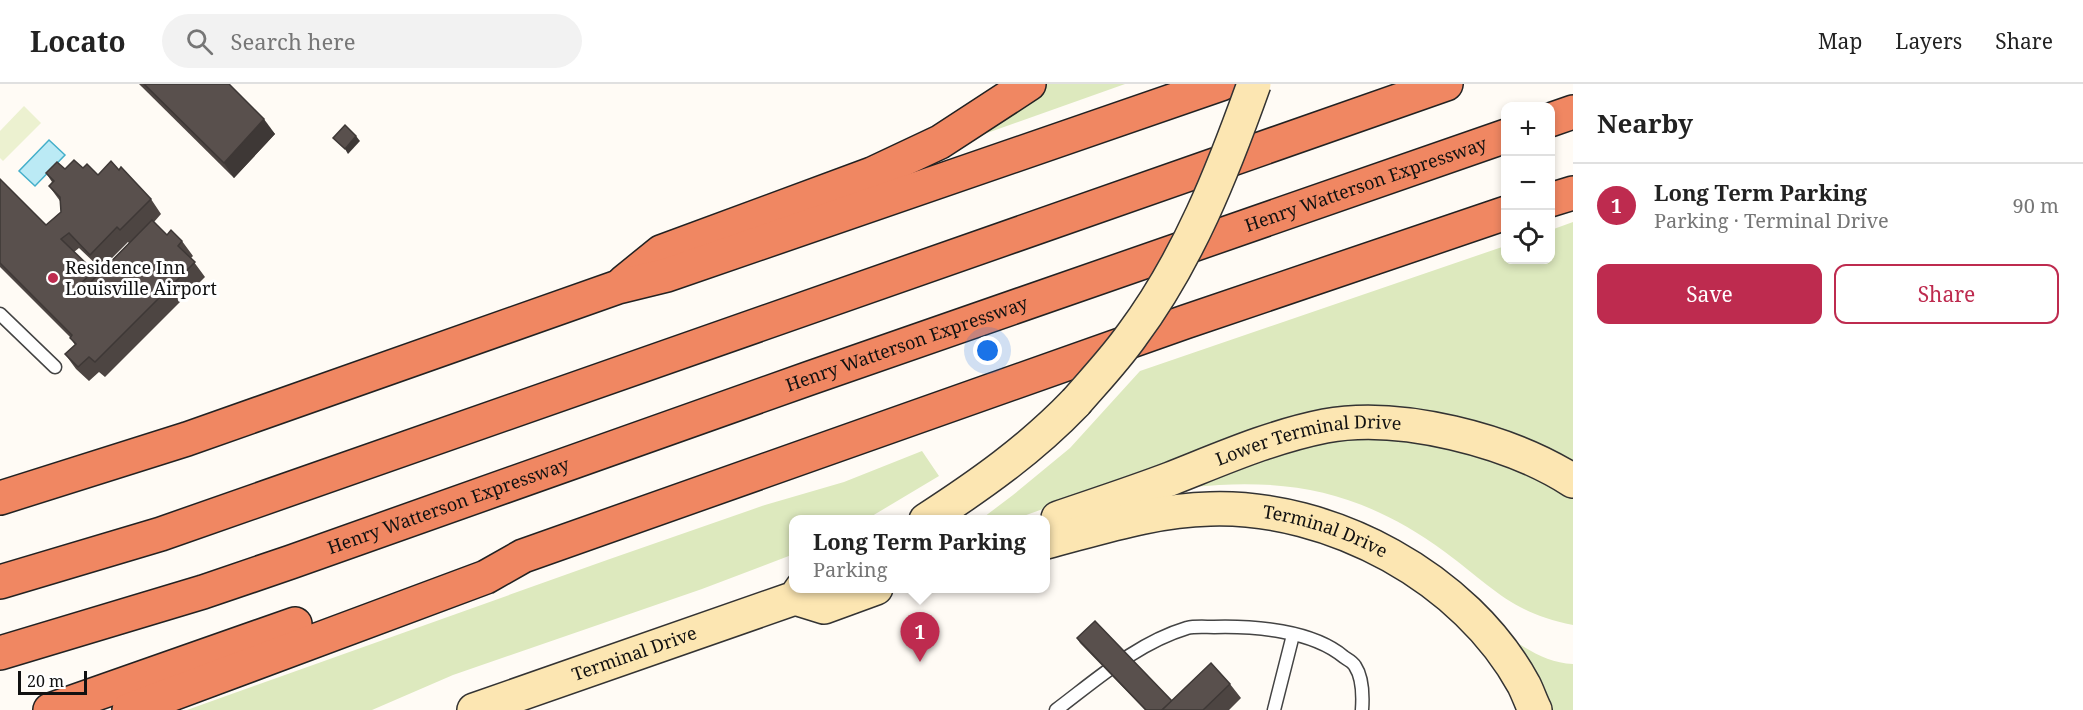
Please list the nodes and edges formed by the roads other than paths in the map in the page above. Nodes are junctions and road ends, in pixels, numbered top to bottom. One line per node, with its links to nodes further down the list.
1 (1029, 84): 11 (highway)
2 (1221, 84): 11 (highway)
3 (1254, 84): 16 (main road, bridge)
4 (1446, 84): 20 (highway)
5 (1573, 112): 6 (highway)
6 (1555, 119)
7 (1501, 138): 24 (highway, Henry Watterson Expressway)
8 (1573, 193): 9 (highway)
9 (1555, 199)
10 (1501, 215): 19 (highway)
11 (618, 286): 15 (highway)
12 (0, 314): 13 (lane)
13 (55, 367)
14 (1573, 480): 17 (main road, Lower Terminal Drive)
15 (0, 498)
16 (932, 515)
17 (1050, 522)
18 (1050, 541): 31 (main road, Terminal Drive)
19 (523, 556): 25 (highway); 26 (highway)
20 (0, 582)
21 (798, 593): 22 (main road, Terminal Drive); 27 (main road, Terminal Drive)
22 (862, 593)
23 (1293, 635): 28 (lane); 29 (lane); 30 (lane)
24 (0, 653)
25 (50, 710)
26 (129, 710)
27 (474, 710)
28 (1056, 710)
29 (1274, 710)
30 (1362, 710)
31 (1535, 710)

